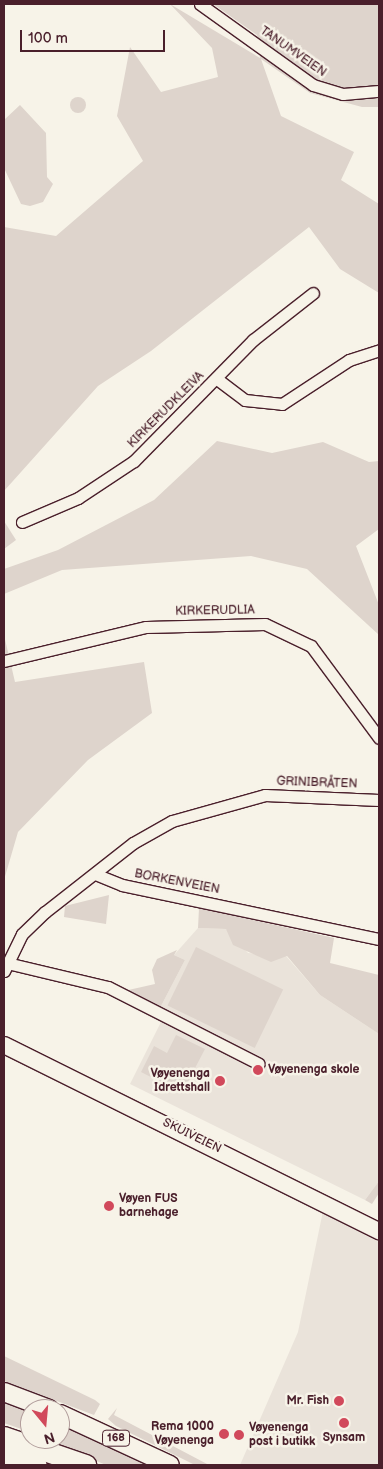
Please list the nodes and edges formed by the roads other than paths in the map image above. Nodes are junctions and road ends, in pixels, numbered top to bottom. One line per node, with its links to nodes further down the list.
1 (200, 4): 2 (street, TANUMVEIEN)
2 (379, 91)
3 (313, 293): 5 (street, KIRKERUDKLEIVA)
4 (379, 350): 5 (street)
5 (217, 379): 6 (street, KIRKERUDKLEIVA)
6 (22, 522)
7 (4, 661): 8 (street, KIRKERUDLIA)
8 (379, 738)
9 (379, 800): 10 (street, GRINIBRÅTEN)
10 (95, 874): 11 (street, BORKENVEIEN); 12 (street)
11 (379, 939)
12 (5, 967): 14 (street)
13 (4, 1045): 15 (main road, SKUIVEIEN)
14 (259, 1064)
15 (379, 1231)
16 (4, 1392): 17 (main road)
17 (23, 1399)
18 (70, 1419): 23 (main road, 168)
19 (4, 1437): 22 (highway)
20 (4, 1455): 21 (highway)
21 (37, 1465)
22 (86, 1465)
23 (170, 1465)

